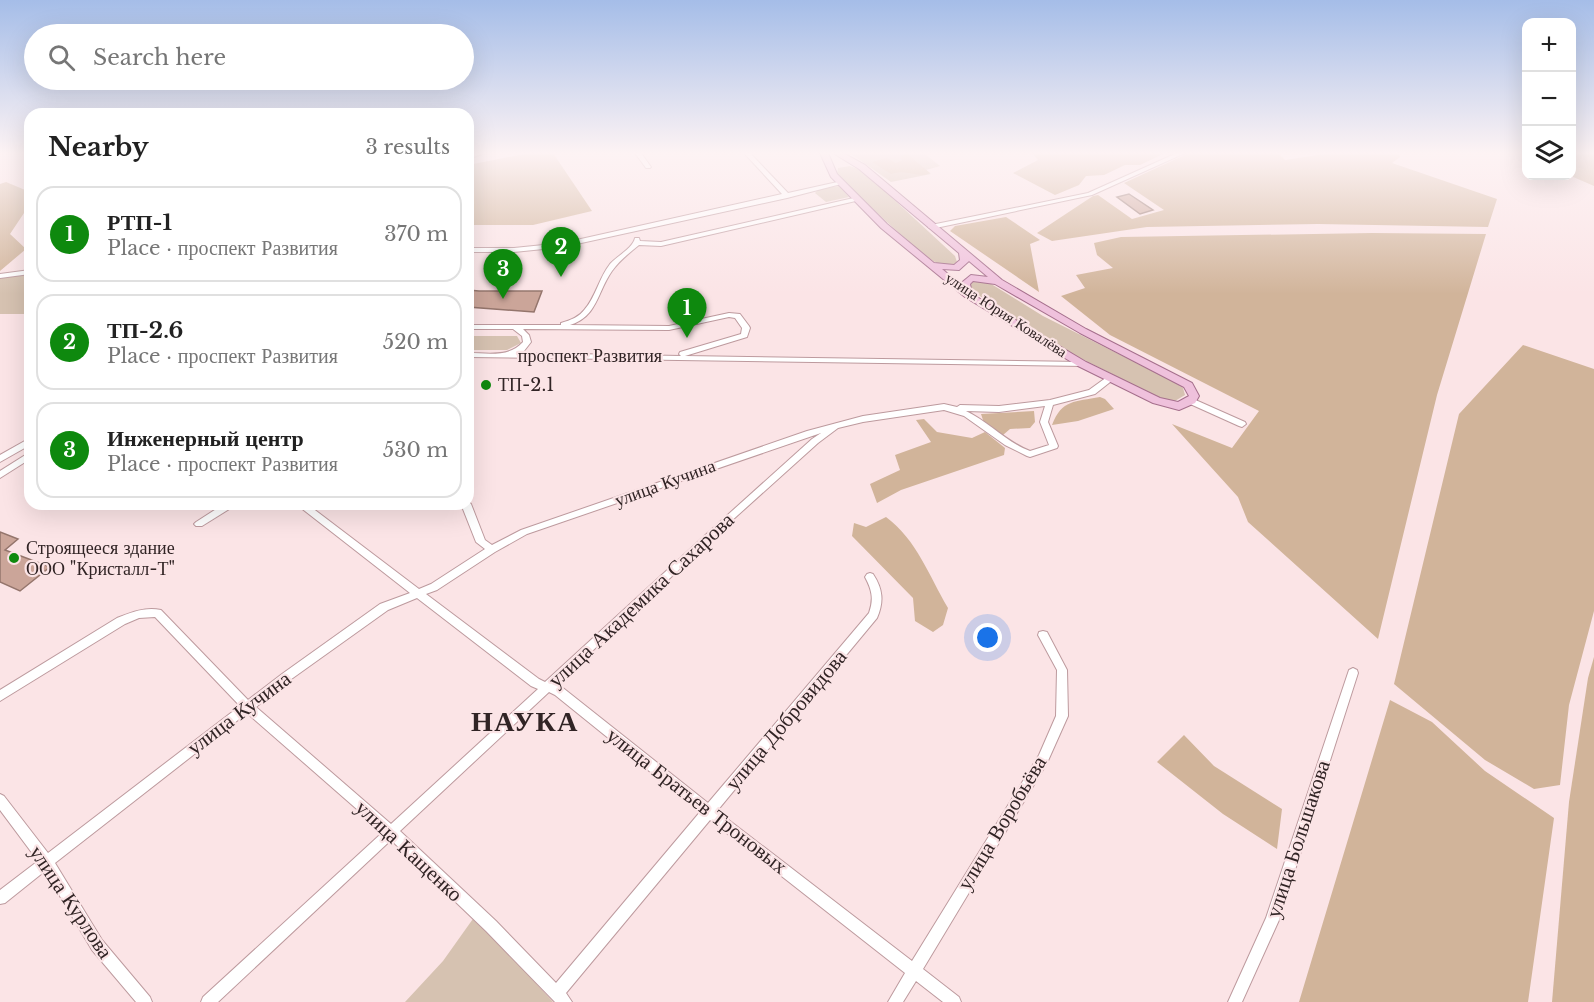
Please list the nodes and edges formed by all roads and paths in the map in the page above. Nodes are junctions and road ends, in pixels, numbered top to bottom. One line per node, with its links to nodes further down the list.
1 (771, 200): 8 (street)
2 (818, 200): 7 (street)
3 (855, 200): 7 (street)
4 (859, 200): 15 (main road, улица Юрия Ковалёва)
5 (900, 200): 10 (main road, улица Юрия Ковалёва)
6 (1062, 200): 10 (street)
7 (825, 207): 9 (street)
8 (729, 210): 9 (street); 11 (street)
9 (743, 225): 12 (street)
10 (931, 227): 14 (main road, улица Юрия Ковалёва)
11 (638, 231): 12 (street); 13 (street)
12 (637, 243): 22 (street)
13 (474, 250)
14 (963, 254): 15 (main road); 18 (main road, улица Юрия Ковалёва)
15 (929, 264): 19 (main road, улица Юрия Ковалёва)
16 (24, 273): 17 (street)
17 (0, 276)
18 (999, 282): 19 (main road); 28 (main road, улица Юрия Ковалёва)
19 (968, 295): 26 (main road, улица Юрия Ковалёва)
20 (474, 327): 21 (street, проспект Развития)
21 (514, 327): 22 (street, проспект Развития); 24 (street, проспект Развития)
22 (548, 327): 25 (street, проспект Развития)
23 (474, 355): 24 (street, проспект Развития)
24 (505, 355): 25 (street, проспект Развития)
25 (675, 356): 26 (street, проспект Развития)
26 (1082, 364): 27 (main road, улица Юрия Ковалёва)
27 (1110, 379): 28 (main road, улица Юрия Ковалёва); 29 (street)
28 (1191, 401): 31 (street, улица Юрия Ковалёва)
29 (1050, 403): 30 (street); 30 (street)
30 (955, 408): 32 (street, улица Академика Сахарова)
31 (1242, 424)
32 (812, 437): 41 (street, улица Кучина); 46 (street, улица Академика Сахарова)
33 (24, 445): 34 (street)
34 (0, 459)
35 (24, 459): 36 (street)
36 (0, 475)
37 (221, 510): 40 (street)
38 (310, 510): 43 (street, улица Братьев Троновых)
39 (468, 510): 41 (street)
40 (199, 524)
41 (492, 549): 43 (street, улица Кучина)
42 (870, 577): 50 (street, улица Добровидова)
43 (421, 593): 46 (street, улица Братьев Троновых); 48 (street, улица Кучина)
44 (1043, 635): 54 (street, улица Воробьёва)
45 (1353, 673): 60 (street, улица Большакова)
46 (547, 687): 50 (street, улица Братьев Троновых); 51 (street, улица Академика Сахарова)
47 (0, 696): 48 (street, улица Кащенко)
48 (247, 706): 51 (street, улица Кащенко); 52 (street, улица Кучина)
49 (0, 800): 52 (street, улица Курлова)
50 (708, 811): 54 (street, улица Братьев Троновых); 55 (street, улица Добровидова)
51 (392, 832): 55 (street, улица Кащенко); 57 (street, улица Академика Сахарова)
52 (47, 862): 53 (street, улица Кучина); 56 (street, улица Курлова)
53 (0, 898)
54 (912, 970): 58 (street, улица Воробьёва); 59 (street, улица Братьев Троновых)
55 (561, 998)
56 (145, 1002)
57 (208, 1002)
58 (894, 1002)
59 (954, 1002)
60 (1235, 1002)

